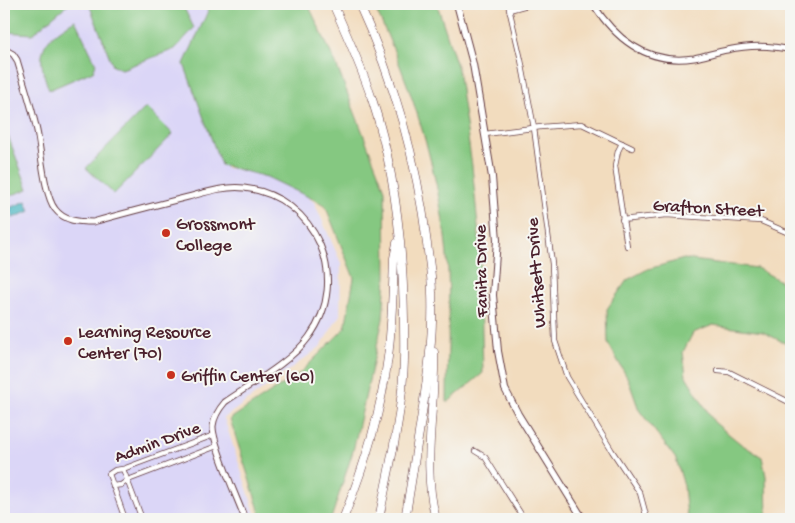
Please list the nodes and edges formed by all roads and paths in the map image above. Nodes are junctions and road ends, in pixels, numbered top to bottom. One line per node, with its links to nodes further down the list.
1 (333, 4): 15 (highway)
2 (359, 4): 18 (highway)
3 (457, 4): 11 (main road, Fanita Drive)
4 (508, 4): 7 (street, Whitsett Drive)
5 (531, 4): 7 (street)
6 (593, 4): 9 (street)
7 (509, 10): 10 (street, Whitsett Drive)
8 (4, 49): 21 (street)
9 (791, 50)
10 (534, 128): 11 (street); 12 (street); 36 (street, Whitsett Drive)
11 (485, 134): 35 (main road, Fanita Drive)
12 (622, 144): 13 (street); 14 (street)
13 (632, 148)
14 (622, 220): 16 (street, Grafton Street); 17 (street)
15 (399, 234): 30 (highway); 31 (highway)
16 (791, 234)
17 (626, 246)
18 (432, 315): 32 (highway); 33 (highway)
19 (718, 371): 20 (street)
20 (791, 403)
21 (214, 436): 22 (street); 24 (street, Admin Drive)
22 (217, 446): 25 (street, Admin Drive); 29 (street)
23 (476, 451): 34 (street)
24 (123, 469): 25 (street); 26 (street, Admin Drive)
25 (128, 480): 26 (street, Admin Drive); 28 (street)
26 (113, 486): 27 (street)
27 (125, 519)
28 (142, 519)
29 (245, 519)
30 (343, 519)
31 (379, 519)
32 (404, 519)
33 (436, 519)
34 (524, 519)
35 (583, 519)
36 (647, 519)

